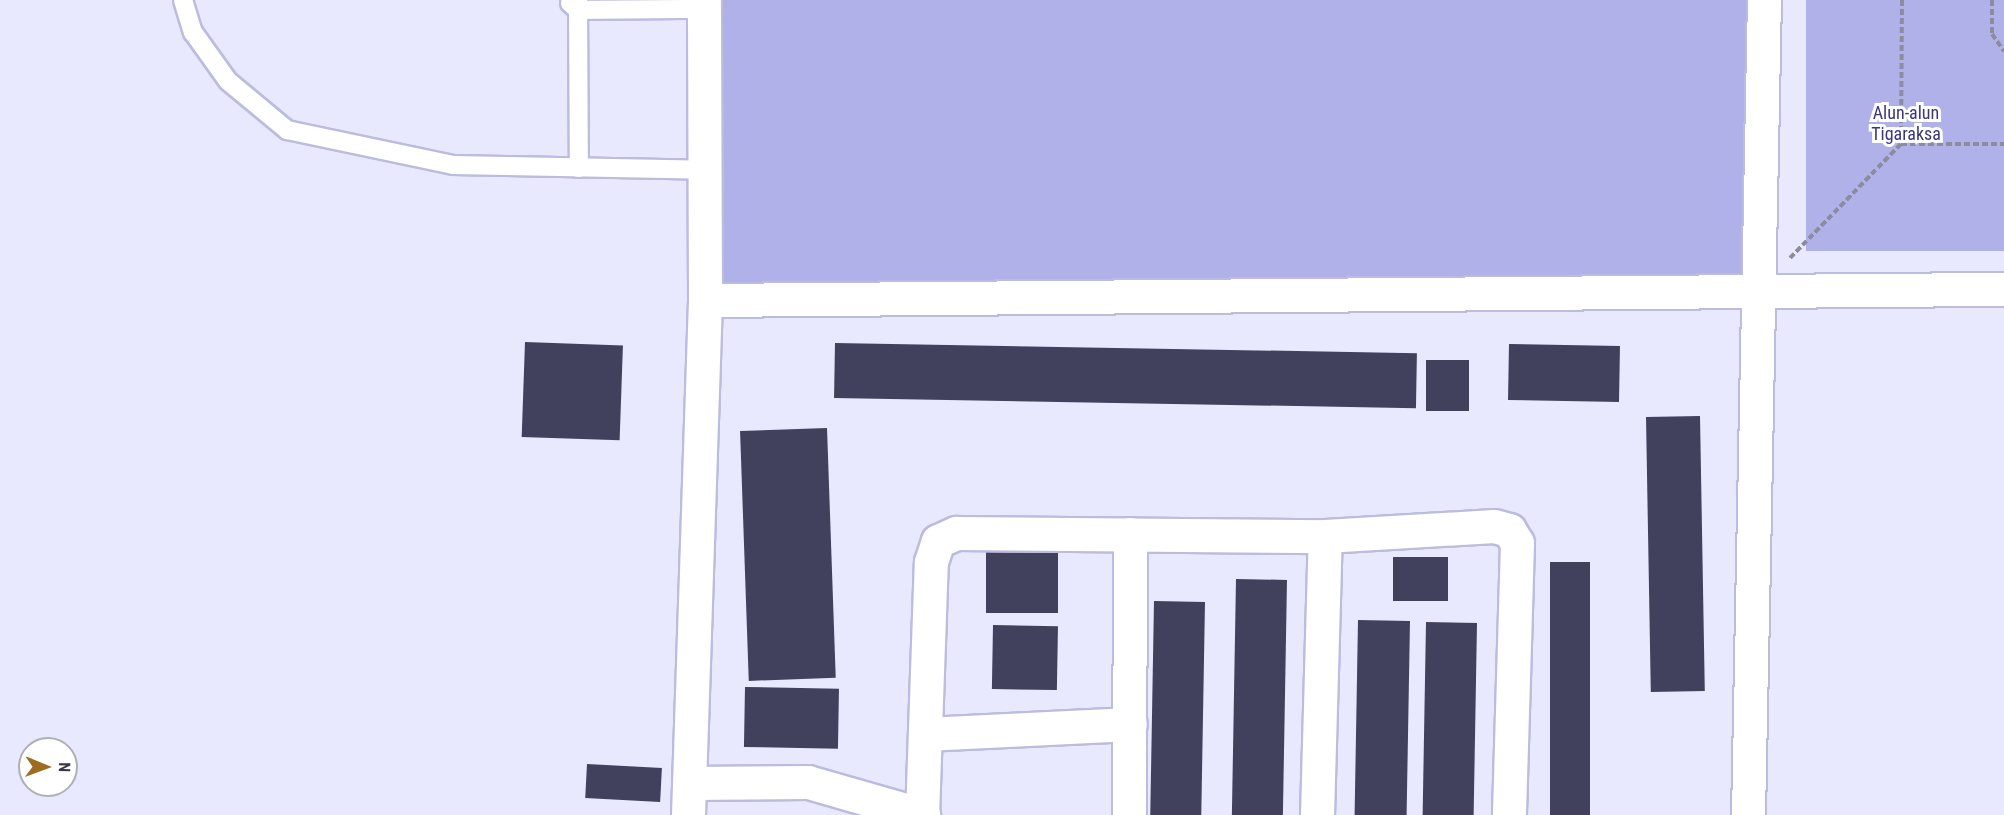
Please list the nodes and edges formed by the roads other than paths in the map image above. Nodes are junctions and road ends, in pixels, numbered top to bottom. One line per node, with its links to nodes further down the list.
1 (183, 0): 5 (lane)
2 (1764, 0): 7 (street)
3 (574, 3): 4 (lane); 5 (lane)
4 (704, 5): 6 (street)
5 (579, 168): 6 (lane)
6 (706, 170): 9 (street)
7 (1760, 288): 8 (street); 9 (street); 19 (street)
8 (2004, 289)
9 (705, 300): 14 (street)
10 (1130, 534): 11 (street); 12 (street); 13 (street)
11 (1325, 536): 17 (street); 18 (street)
12 (1130, 724): 13 (street); 16 (street)
13 (926, 734): 15 (street)
14 (689, 799): 15 (street)
15 (922, 815)
16 (1129, 815)
17 (1317, 815)
18 (1509, 815)
19 (1748, 815)

